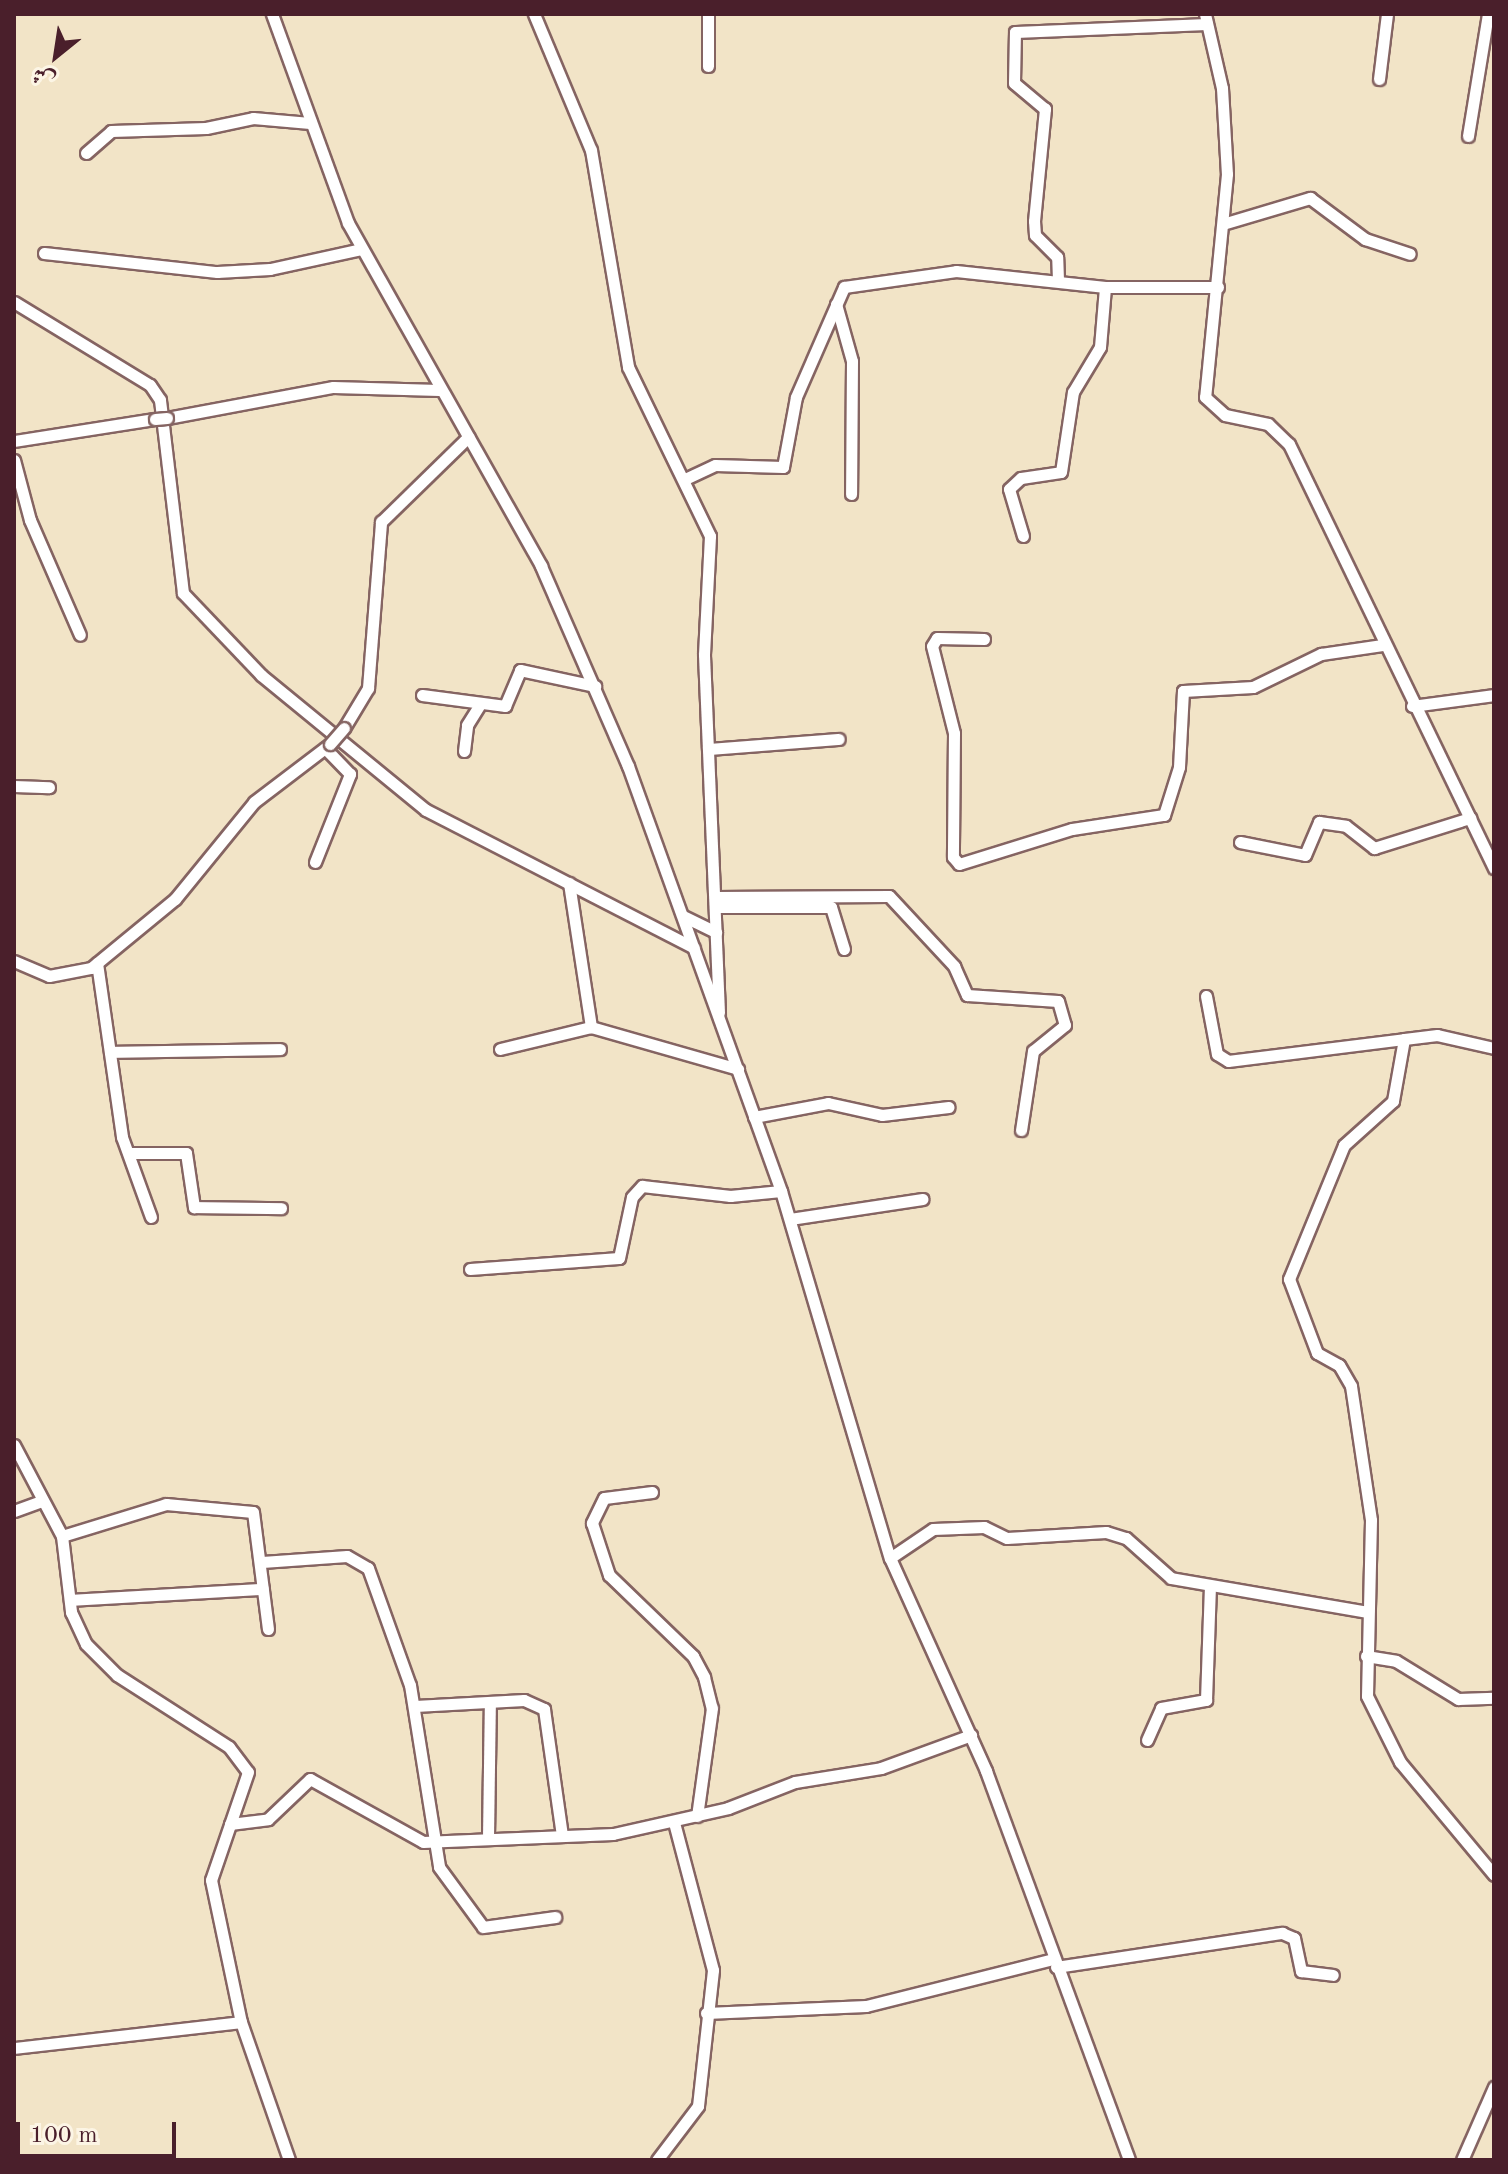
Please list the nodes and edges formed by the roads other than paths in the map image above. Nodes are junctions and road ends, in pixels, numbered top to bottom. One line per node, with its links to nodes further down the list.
1 (272, 14): 9 (street)
2 (534, 14): 25 (street)
3 (708, 14): 7 (street)
4 (1387, 14): 8 (street)
5 (1488, 14): 10 (street)
6 (1206, 19): 12 (street); 16 (street)
7 (708, 66)
8 (1379, 79)
9 (310, 123): 11 (street); 13 (street)
10 (1468, 136)
11 (86, 153)
12 (1226, 223): 15 (street); 18 (street)
13 (361, 249): 14 (street); 21 (street)
14 (44, 253)
15 (1410, 254)
16 (1058, 280): 17 (street); 20 (street)
17 (1105, 287): 18 (street); 27 (street)
18 (1218, 287): 30 (street)
19 (14, 302): 46 (street)
20 (836, 304): 25 (street); 26 (street)
21 (439, 390): 22 (street); 23 (street)
22 (468, 437): 31 (street); 37 (street, bridge)
23 (14, 441)
24 (14, 460): 28 (street)
25 (685, 479): 38 (street)
26 (851, 494)
27 (1023, 536)
28 (80, 635)
29 (984, 639): 30 (street)
30 (1382, 645): 35 (street)
31 (595, 686): 34 (street); 48 (street)
32 (422, 695): 34 (street)
33 (1494, 695): 35 (street)
34 (479, 706): 39 (street)
35 (1412, 706): 42 (street)
36 (839, 739): 38 (street)
37 (328, 746): 44 (street); 53 (street)
38 (708, 749): 47 (street)
39 (464, 751)
40 (14, 786): 41 (street)
41 (49, 787)
42 (1470, 818): 43 (street); 45 (street)
43 (1240, 842)
44 (315, 862)
45 (1494, 868)
46 (569, 883): 50 (street); 56 (street)
47 (716, 902): 49 (street); 51 (street); 65 (street)
48 (683, 916): 49 (street); 50 (street)
49 (716, 932): 55 (street)
50 (694, 948): 55 (street)
51 (844, 949)
52 (14, 961): 53 (street)
53 (97, 963): 61 (street)
54 (1206, 996): 57 (street)
55 (720, 1025): 62 (street)
56 (591, 1027): 60 (street); 62 (street)
57 (1404, 1039): 58 (street); 83 (street)
58 (1494, 1048)
59 (280, 1049): 61 (street)
60 (500, 1049)
61 (110, 1052): 66 (street)
62 (738, 1069): 64 (street)
63 (949, 1107): 64 (street)
64 (754, 1117): 67 (street)
65 (1021, 1130)
66 (129, 1153): 69 (street); 70 (street)
67 (781, 1191): 71 (street); 72 (street)
68 (923, 1199): 71 (street)
69 (281, 1208)
70 (151, 1217)
71 (790, 1219): 78 (street)
72 (470, 1269)
73 (14, 1445): 75 (street)
74 (652, 1492): 91 (street)
75 (42, 1501): 76 (street); 77 (street)
76 (14, 1511)
77 (62, 1536): 79 (street); 82 (street)
78 (890, 1558): 80 (street); 89 (street)
79 (262, 1562): 81 (street); 88 (street)
80 (1210, 1586): 83 (street); 90 (street)
81 (263, 1589): 82 (street); 84 (street)
82 (70, 1600): 93 (street)
83 (1368, 1612): 85 (street)
84 (268, 1629)
85 (1366, 1656): 86 (street); 97 (street)
86 (1494, 1698)
87 (490, 1702): 88 (street); 94 (street); 95 (street)
88 (415, 1706): 96 (street)
89 (971, 1735): 91 (street); 99 (street)
90 (1147, 1740)
91 (697, 1816): 92 (street)
92 (674, 1822): 94 (street); 101 (street)
93 (230, 1824): 96 (street); 102 (street)
94 (562, 1836): 95 (street)
95 (488, 1838): 96 (street)
96 (436, 1844): 98 (street)
97 (1494, 1875)
98 (555, 1917)
99 (1054, 1963): 100 (street); 101 (street); 107 (street)
100 (1333, 1975)
101 (706, 2013): 106 (street)
102 (241, 2022): 103 (street); 105 (street)
103 (14, 2048)
104 (1494, 2087): 108 (street)
105 (289, 2160)
106 (657, 2160)
107 (1129, 2160)
108 (1462, 2160)

